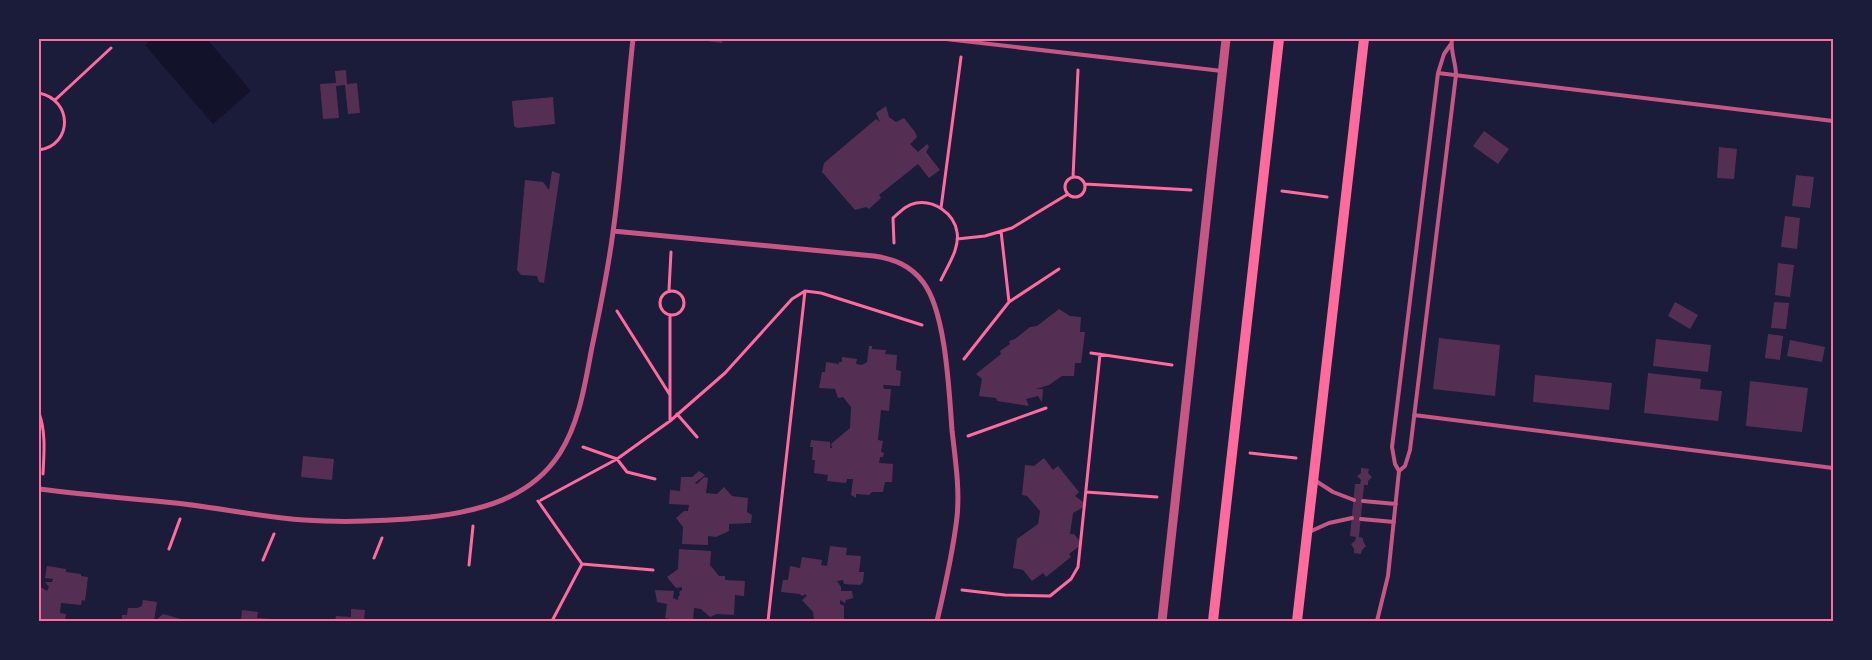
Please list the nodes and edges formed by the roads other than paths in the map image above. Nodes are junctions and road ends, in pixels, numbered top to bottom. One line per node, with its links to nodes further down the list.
1 (633, 39): 12 (street)
2 (946, 39): 8 (lane)
3 (1226, 39): 8 (street)
4 (1279, 39): 27 (main road)
5 (1364, 39): 16 (main road)
6 (1452, 39): 7 (lane)
7 (1451, 44): 9 (lane); 10 (lane)
8 (1222, 71): 26 (street)
9 (1438, 73): 10 (lane); 15 (lane)
10 (1456, 75): 11 (lane); 13 (lane)
11 (1833, 121)
12 (614, 231): 17 (street); 25 (street)
13 (1414, 415): 14 (lane); 15 (lane)
14 (1833, 468)
15 (1399, 472): 20 (lane)
16 (1313, 480): 18 (lane); 24 (main road)
17 (40, 489)
18 (1354, 500)
19 (1363, 501): 20 (lane)
20 (1396, 504): 23 (lane)
21 (1352, 518): 24 (lane)
22 (1361, 519): 23 (lane)
23 (1394, 522): 29 (lane)
24 (1307, 533): 28 (main road)
25 (937, 621)
26 (1162, 621)
27 (1213, 621)
28 (1297, 621)
29 (1377, 621)

